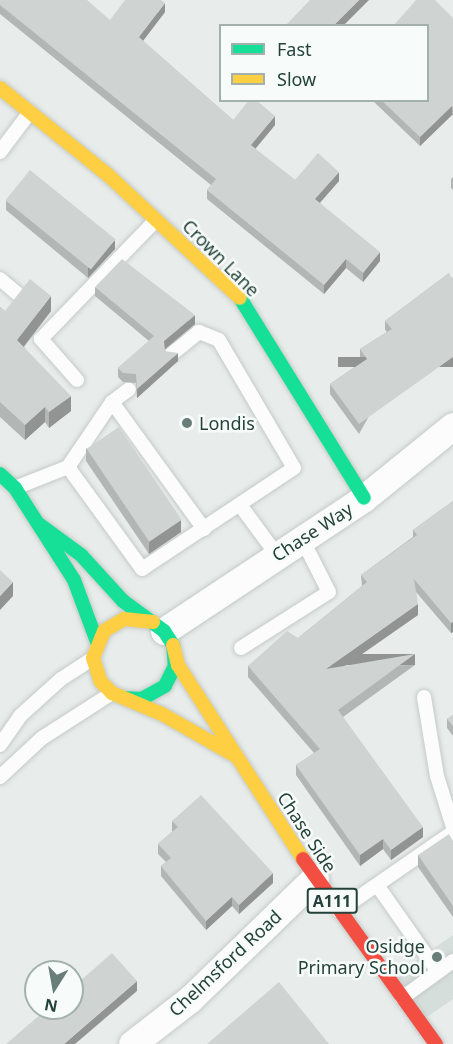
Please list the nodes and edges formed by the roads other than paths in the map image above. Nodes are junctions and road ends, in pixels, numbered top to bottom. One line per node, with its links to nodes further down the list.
1 (0, 88): 2 (main road, Crown Lane)
2 (30, 112): 3 (lane); 4 (main road, Crown Lane)
3 (0, 152)
4 (156, 220): 8 (lane); 15 (main road, Crown Lane)
5 (0, 279): 6 (lane)
6 (18, 294)
7 (172, 354): 16 (lane)
8 (77, 380)
9 (129, 389): 10 (lane)
10 (111, 402): 12 (lane); 18 (lane)
11 (453, 426): 15 (street, Chase Way)
12 (68, 467): 14 (lane); 18 (lane)
13 (0, 474): 14 (main road)
14 (15, 488): 17 (main road)
15 (364, 498): 19 (street, Chase Way)
16 (240, 504): 18 (lane); 20 (lane)
17 (40, 525): 21 (main road); 22 (main road)
18 (204, 529)
19 (302, 539): 20 (street, Chase Way); 23 (lane)
20 (277, 555): 21 (street, Chase Way)
21 (163, 633): 22 (main road); 25 (main road); 28 (main road, Chase Side / A111)
22 (97, 642): 24 (main road)
23 (241, 648)
24 (93, 658): 25 (main road); 27 (lane)
25 (118, 696): 28 (main road, Chase Side / A111); 29 (lane)
26 (424, 697): 30 (lane)
27 (1, 742)
28 (234, 755): 32 (main road, Chase Side / A111)
29 (0, 777)
30 (453, 827)
31 (453, 832): 33 (lane)
32 (315, 878): 34 (main road, Chase Side / A111); 38 (street, Chelmsford Road)
33 (377, 885): 34 (lane); 36 (lane)
34 (339, 911): 37 (main road, Chase Side / A111)
35 (453, 961): 36 (lane)
36 (438, 972): 37 (lane)
37 (402, 998): 39 (main road, Chase Side / A111)
38 (132, 1044)
39 (436, 1044)

